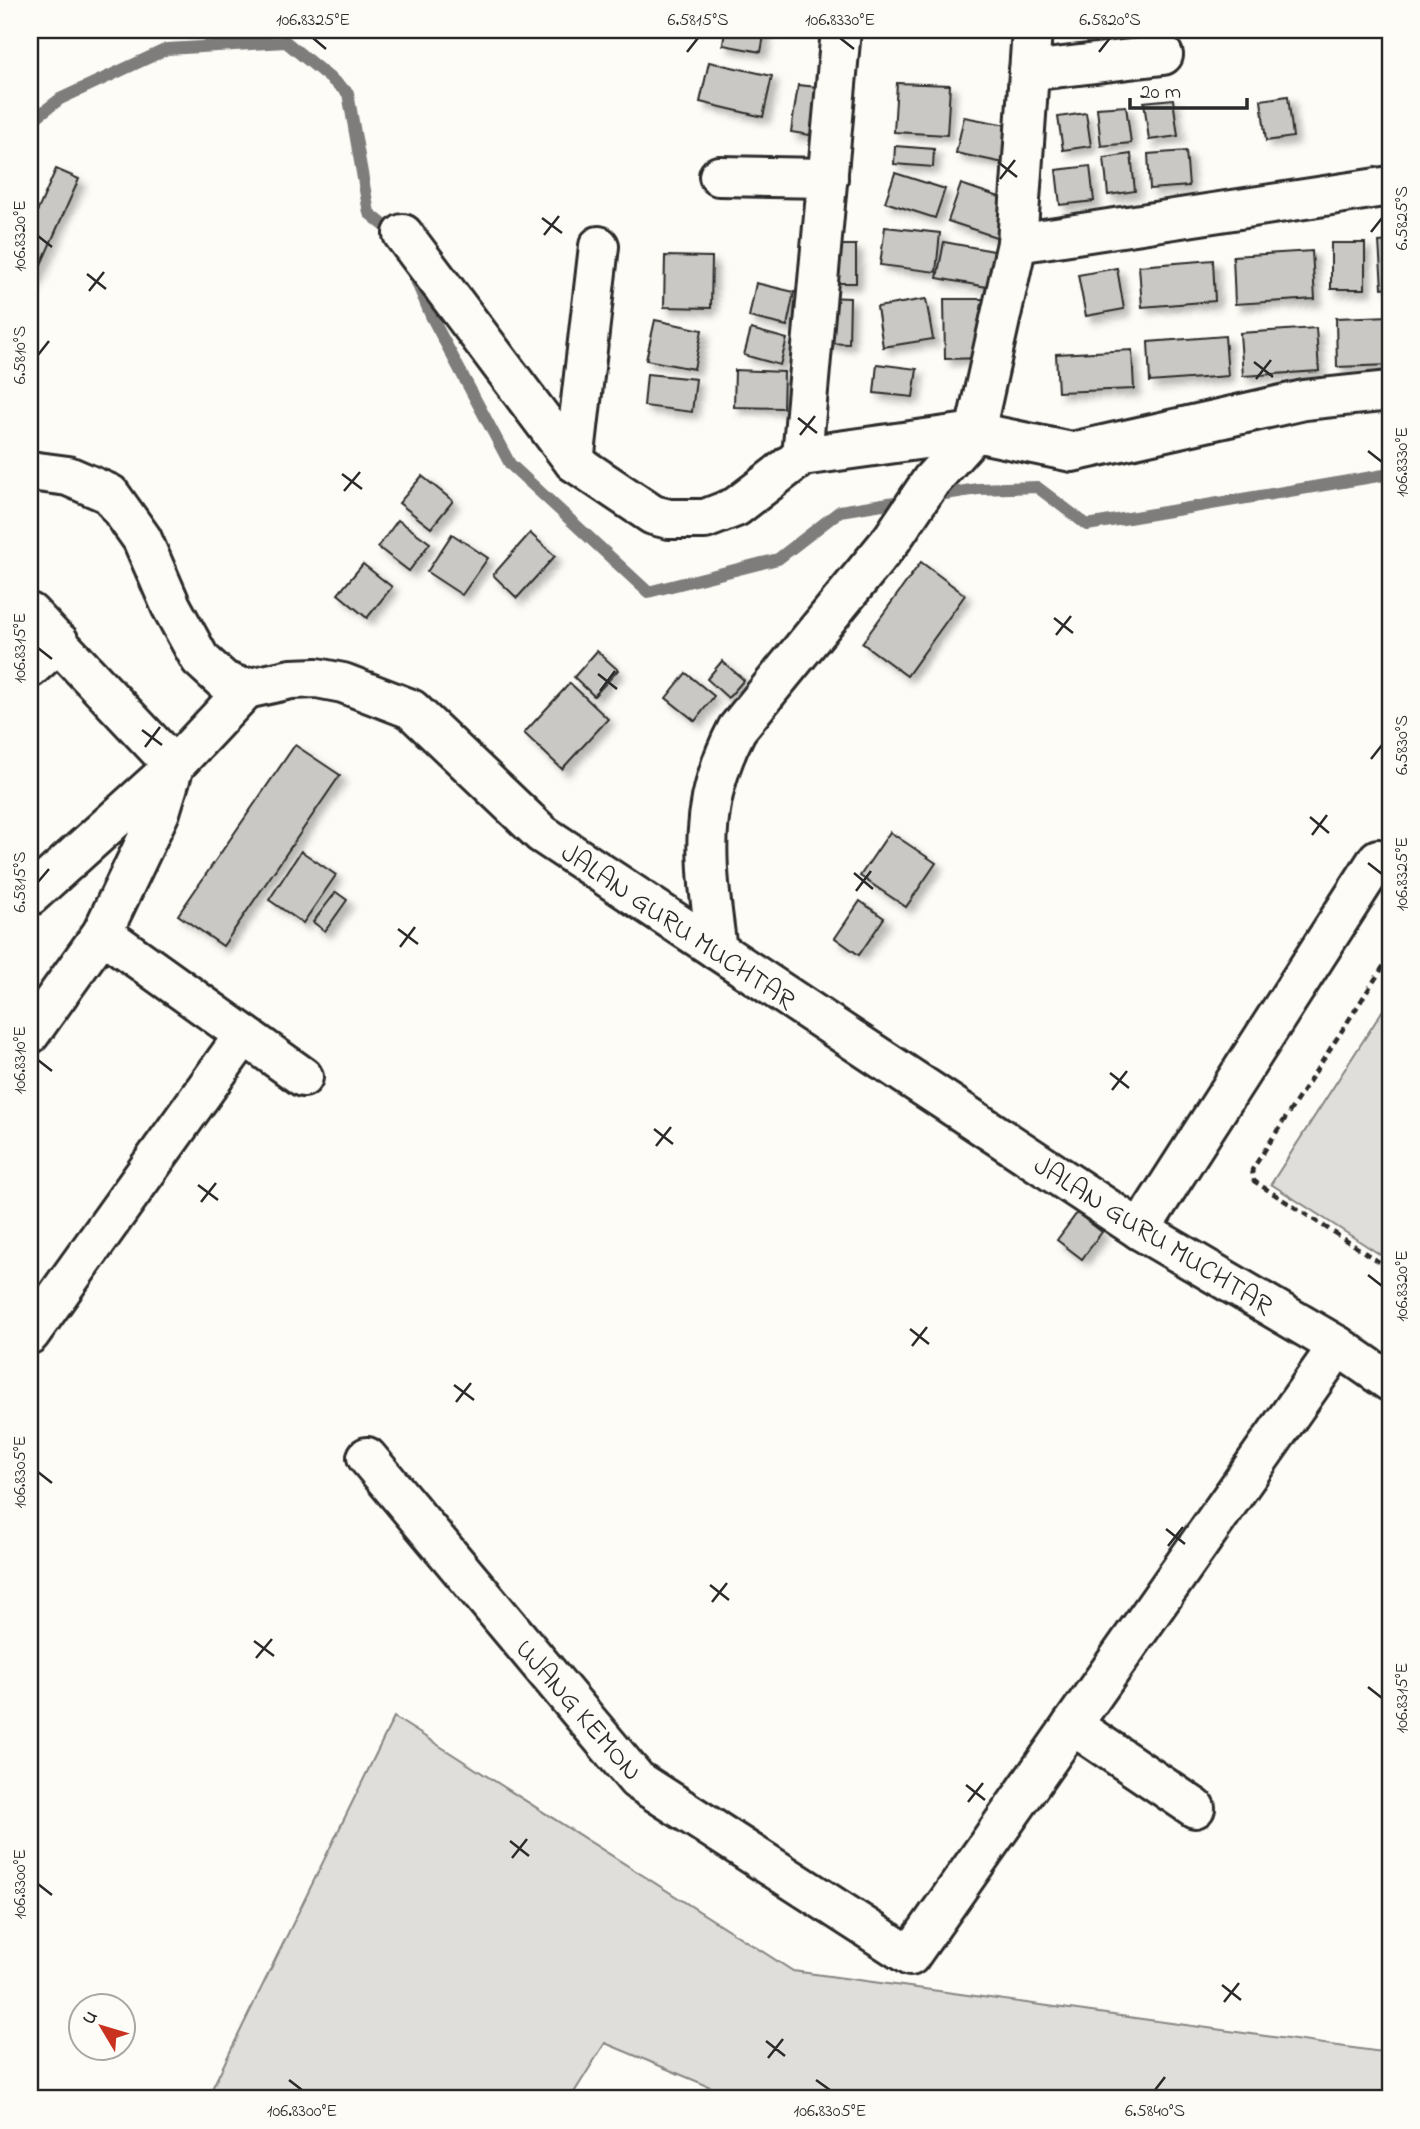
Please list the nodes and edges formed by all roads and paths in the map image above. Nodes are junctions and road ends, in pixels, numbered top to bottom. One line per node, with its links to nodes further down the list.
1 (841, 30): 6 (street)
2 (1032, 30): 4 (street)
3 (1163, 55): 4 (street)
4 (1029, 71): 9 (street)
5 (719, 176): 6 (street)
6 (828, 178): 13 (street)
7 (1390, 186): 9 (street)
8 (404, 234): 14 (street)
9 (1017, 243): 12 (street)
10 (599, 246): 14 (street)
11 (1390, 391): 12 (street)
12 (975, 432): 13 (street); 24 (street)
13 (802, 456): 14 (street)
14 (575, 462)
15 (30, 471): 19 (street)
16 (30, 612): 17 (street)
17 (60, 642): 18 (street); 20 (street)
18 (30, 668)
19 (246, 689): 20 (street); 24 (street, JALAN GURU MUCHTAR)
20 (174, 766): 22 (street); 23 (street)
21 (1378, 859): 29 (street)
22 (30, 896)
23 (102, 933): 26 (street); 27 (street)
24 (717, 950): 29 (street, JALAN GURU MUCHTAR)
25 (1390, 956): 30 (path)
26 (30, 1034)
27 (244, 1035): 28 (street); 31 (street)
28 (303, 1077)
29 (1140, 1230): 32 (street, JALAN GURU MUCHTAR)
30 (1390, 1269)
31 (30, 1334)
32 (1338, 1346): 33 (street, JALAN GURU MUCHTAR); 35 (street)
33 (1390, 1382)
34 (367, 1457): 35 (street, UJANG KEMON)
35 (1072, 1725): 36 (street)
36 (1195, 1808)

